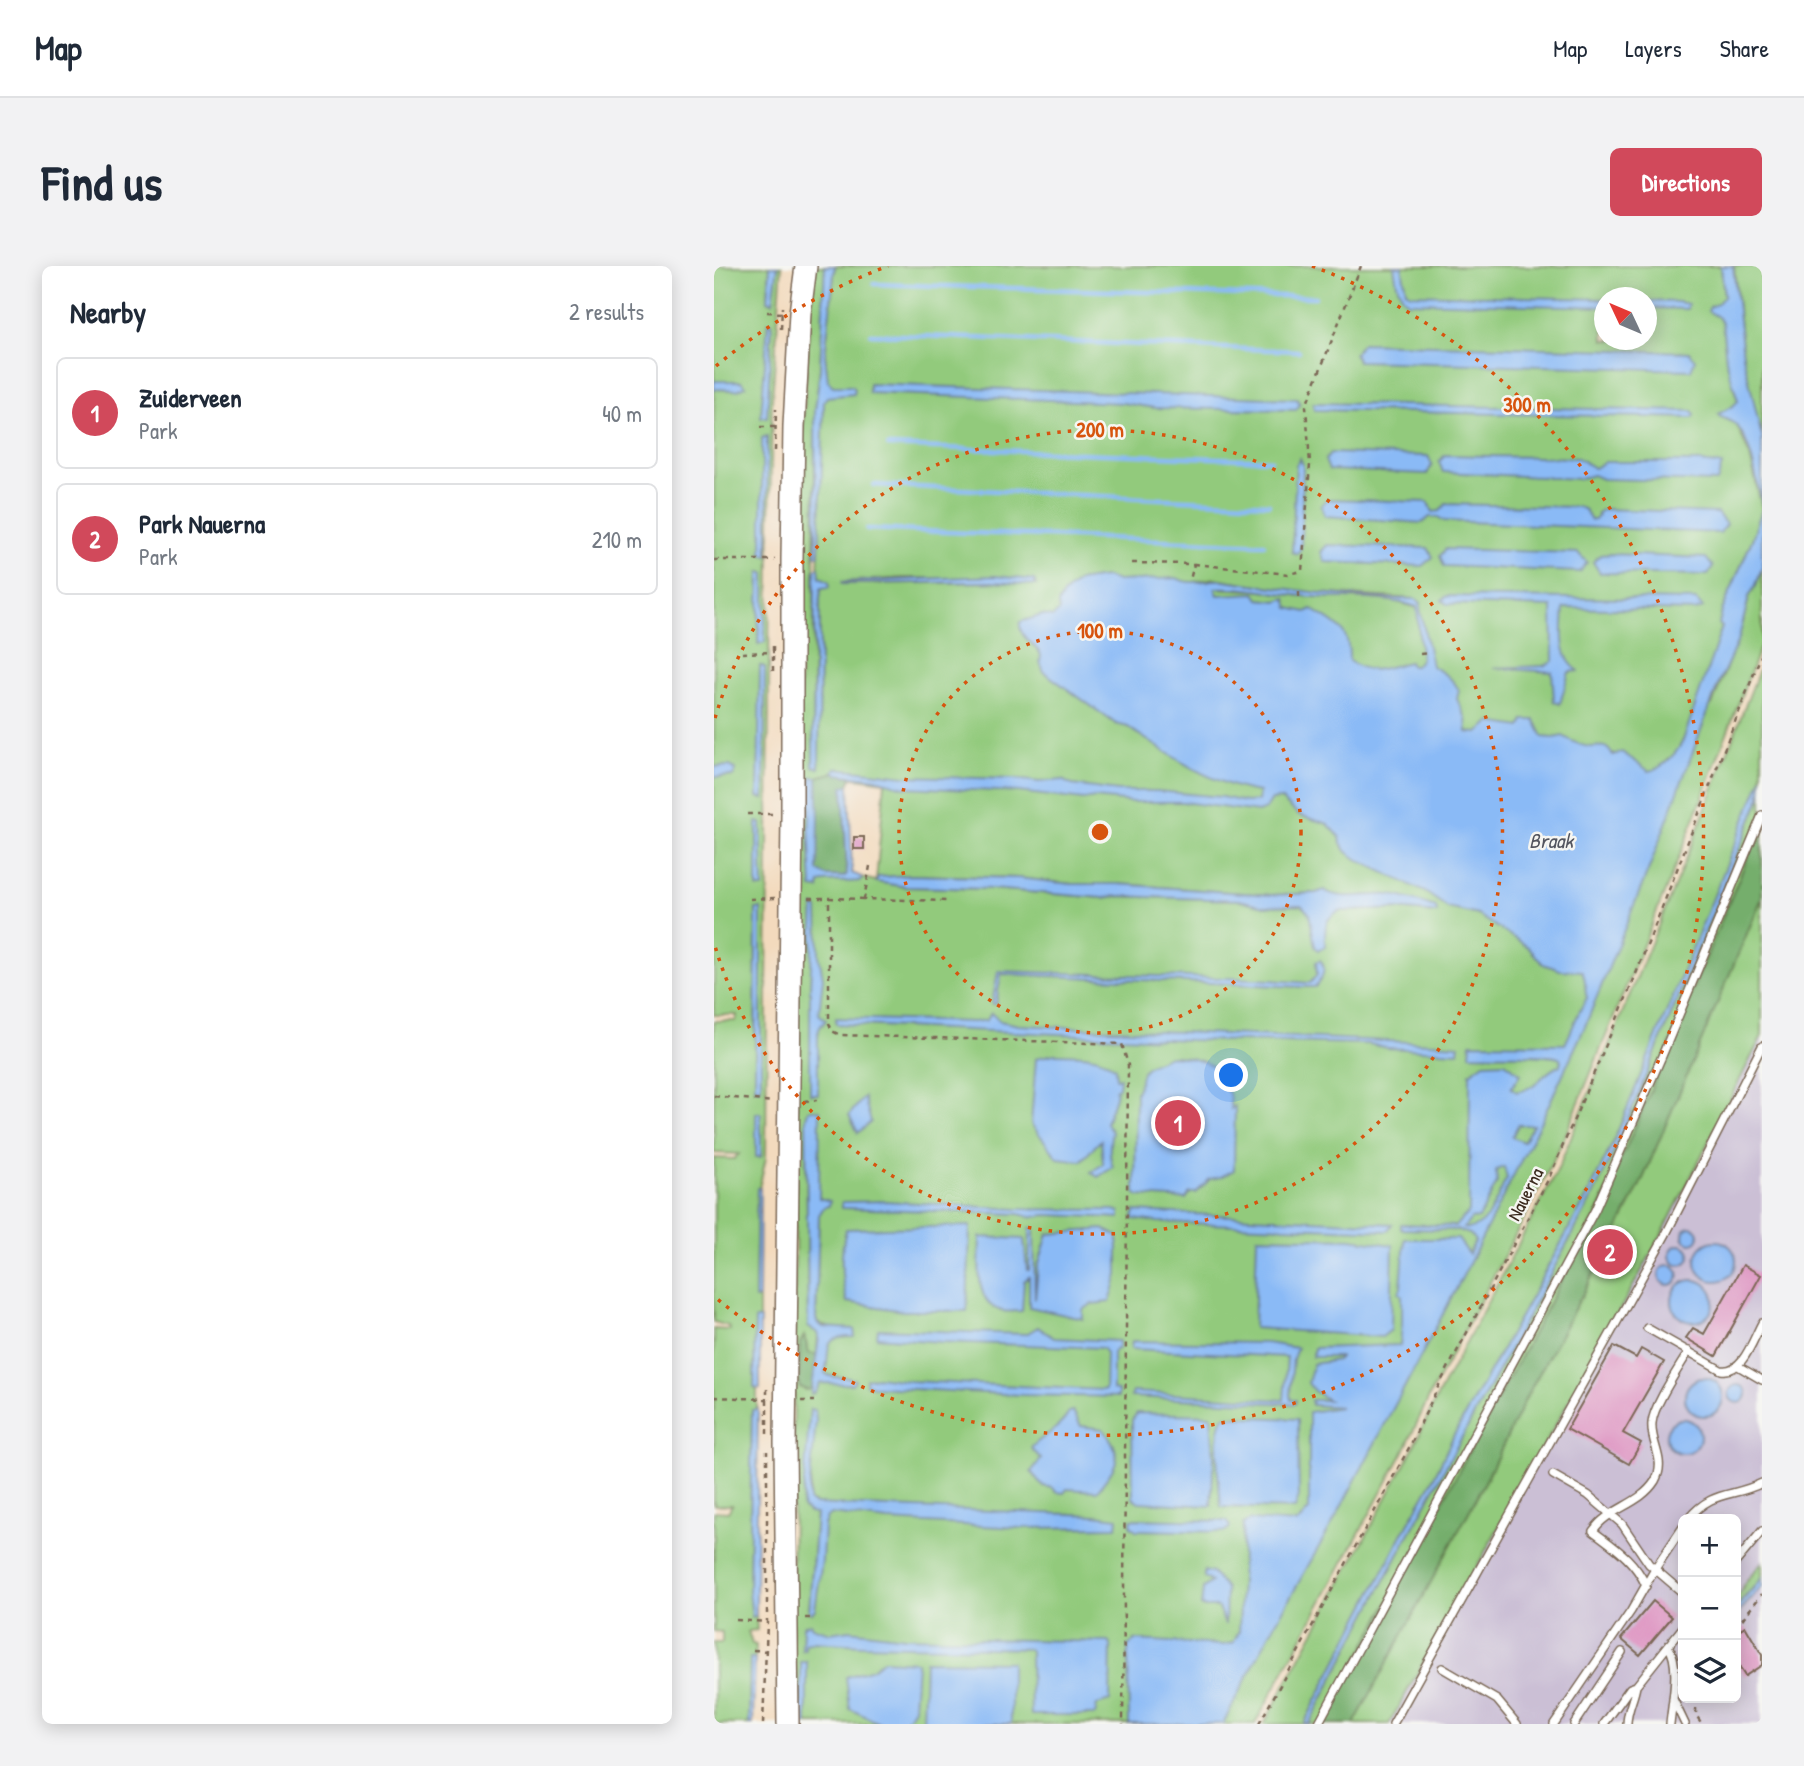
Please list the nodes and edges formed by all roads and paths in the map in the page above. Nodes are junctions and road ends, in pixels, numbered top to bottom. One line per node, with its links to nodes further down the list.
1 (806, 266): 10 (main road)
2 (1361, 266): 6 (path)
3 (714, 560): 4 (path)
4 (760, 561)
5 (1132, 563): 6 (path)
6 (1194, 564): 7 (path)
7 (1190, 580)
8 (1299, 590): 9 (path)
9 (1298, 597)
10 (792, 651): 11 (path); 16 (main road)
11 (743, 653)
12 (1430, 653): 14 (path)
13 (1762, 653): 60 (path, Nauerna)
14 (1420, 654)
15 (747, 814): 16 (path)
16 (792, 814): 19 (main road)
17 (1762, 815): 61 (lane)
18 (870, 866): 23 (path)
19 (791, 898): 22 (path); 28 (main road)
20 (812, 898): 21 (path)
21 (829, 898): 23 (path); 59 (path)
22 (750, 899)
23 (864, 899): 24 (path)
24 (949, 901)
25 (1762, 1046): 62 (lane)
26 (714, 1096): 28 (path)
27 (817, 1100): 28 (path)
28 (789, 1102): 35 (main road)
29 (1762, 1323): 32 (lane)
30 (1647, 1328): 31 (lane)
31 (1689, 1351): 32 (lane); 39 (lane)
32 (1738, 1366): 33 (lane)
33 (1762, 1380)
34 (714, 1397): 35 (path)
35 (785, 1400): 36 (path); 51 (main road)
36 (814, 1401)
37 (1553, 1475): 39 (lane)
38 (1762, 1483): 40 (lane)
39 (1610, 1514): 44 (lane); 45 (lane)
40 (1693, 1514)
41 (1762, 1531): 43 (lane)
42 (1678, 1534): 44 (lane)
43 (1741, 1556)
44 (1655, 1569): 45 (lane); 46 (lane)
45 (1646, 1586): 64 (lane)
46 (1678, 1588)
47 (1762, 1594): 48 (path)
48 (1741, 1621)
49 (1678, 1633): 50 (lane)
50 (1668, 1646): 54 (lane); 55 (lane)
51 (786, 1652): 57 (main road); 58 (main road)
52 (1622, 1652): 65 (lane)
53 (1442, 1668): 63 (lane)
54 (1636, 1686): 66 (lane); 67 (lane)
55 (1672, 1695): 68 (lane); 69 (lane)
56 (1696, 1703): 70 (path)
57 (777, 1724)
58 (788, 1724)
59 (1123, 1724)
60 (1259, 1724)
61 (1318, 1724)
62 (1394, 1724)
63 (1517, 1724)
64 (1555, 1724)
65 (1574, 1724)
66 (1604, 1724)
67 (1626, 1724)
68 (1670, 1724)
69 (1685, 1724)
70 (1702, 1724)

